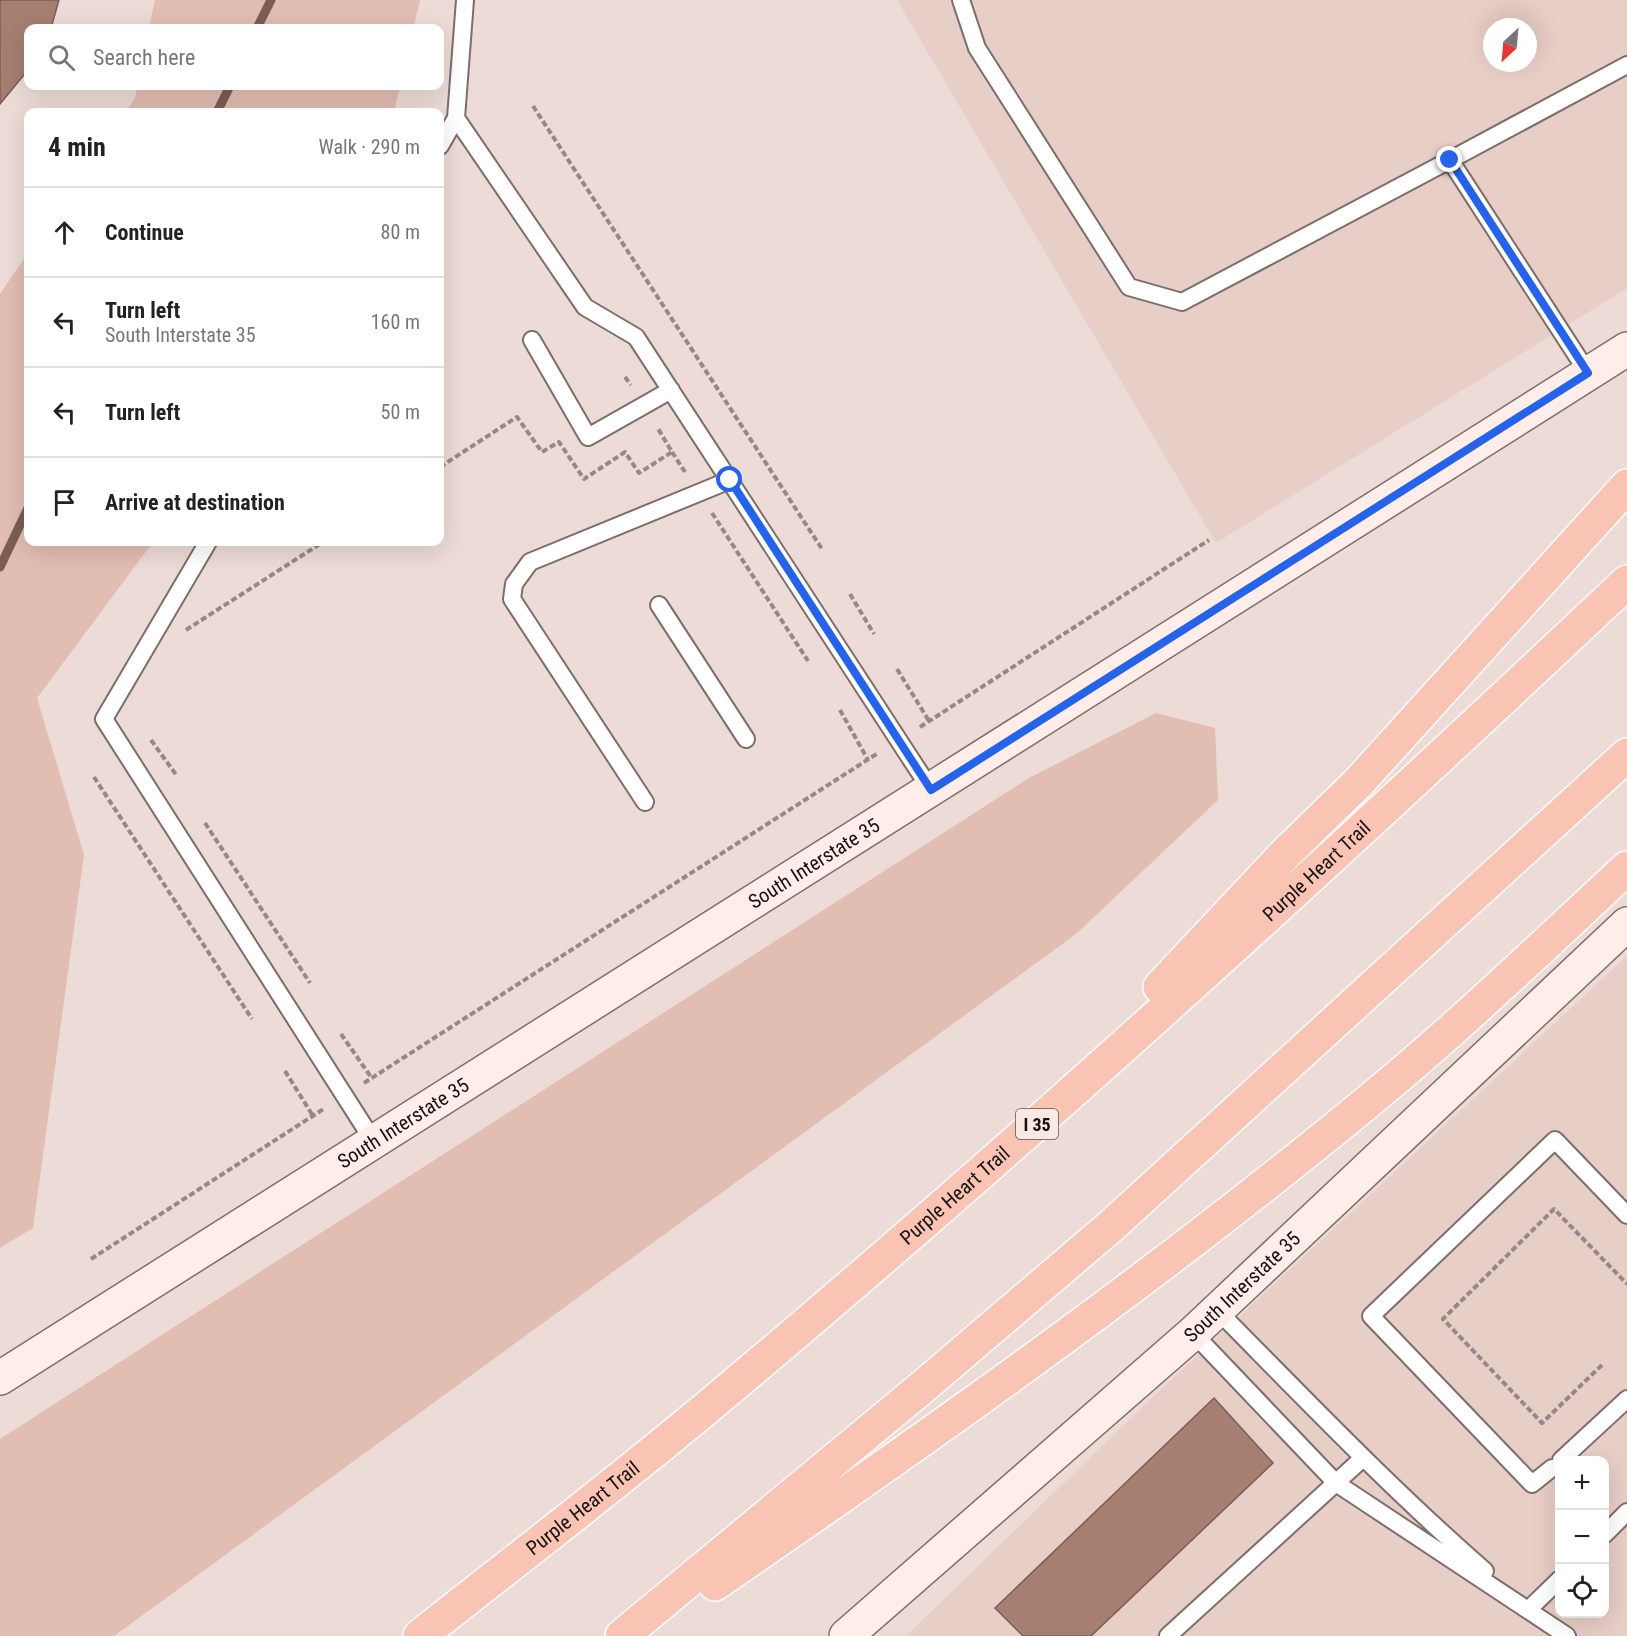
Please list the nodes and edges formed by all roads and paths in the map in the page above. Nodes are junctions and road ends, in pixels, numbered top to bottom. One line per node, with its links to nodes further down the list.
1 (465, 0): 5 (lane)
2 (961, 0): 7 (lane)
3 (1627, 65): 7 (lane)
4 (533, 106): 19 (path)
5 (456, 118): 6 (lane); 11 (lane)
6 (444, 139)
7 (1450, 160): 10 (lane)
8 (532, 340): 11 (lane)
9 (1627, 349): 10 (main road, South Interstate 35)
10 (1588, 373): 35 (main road, South Interstate 35)
11 (671, 390): 13 (lane)
12 (672, 453): 15 (path)
13 (730, 480): 15 (lane); 35 (lane)
14 (1627, 486): 47 (highway)
15 (699, 494): 25 (path); 36 (lane)
16 (1209, 540): 26 (path)
17 (206, 546): 46 (lane)
18 (317, 546): 24 (path)
19 (822, 549)
20 (1627, 582): 47 (highway, Purple Heart Trail / I 35)
21 (850, 594): 23 (path)
22 (659, 605): 28 (lane)
23 (874, 634)
24 (178, 635)
25 (808, 661)
26 (897, 669)
27 (840, 710): 32 (path)
28 (746, 739)
29 (151, 740): 33 (path)
30 (876, 755): 32 (path)
31 (1627, 755): 65 (highway)
32 (868, 760): 42 (path)
33 (177, 776)
34 (94, 777): 41 (path)
35 (931, 790): 46 (main road, South Interstate 35)
36 (645, 802)
37 (206, 823): 40 (path)
38 (1627, 868): 66 (highway)
39 (1627, 924): 51 (main road, South Interstate 35)
40 (310, 983)
41 (252, 1019)
42 (341, 1034)
43 (285, 1071): 45 (path)
44 (321, 1111): 45 (path)
45 (313, 1116): 49 (path)
46 (374, 1142): 54 (main road, South Interstate 35)
47 (1000, 1157): 64 (highway, Purple Heart Trail / I 35)
48 (1627, 1215): 58 (lane)
49 (91, 1259)
50 (1627, 1284): 53 (path)
51 (1217, 1310): 52 (main road, South Interstate 35); 57 (lane)
52 (1193, 1333): 59 (lane); 67 (main road, South Interstate 35)
53 (1602, 1365)
54 (0, 1378)
55 (1627, 1400): 56 (lane)
56 (1568, 1456)
57 (1363, 1458): 59 (lane); 63 (lane)
58 (1555, 1468)
59 (1336, 1483): 63 (lane); 68 (lane)
60 (1627, 1512): 61 (lane)
61 (1609, 1527)
62 (1555, 1584): 63 (lane)
63 (1529, 1609): 69 (lane)
64 (420, 1636)
65 (622, 1636)
66 (639, 1636)
67 (846, 1636)
68 (1168, 1636)
69 (1566, 1636)

